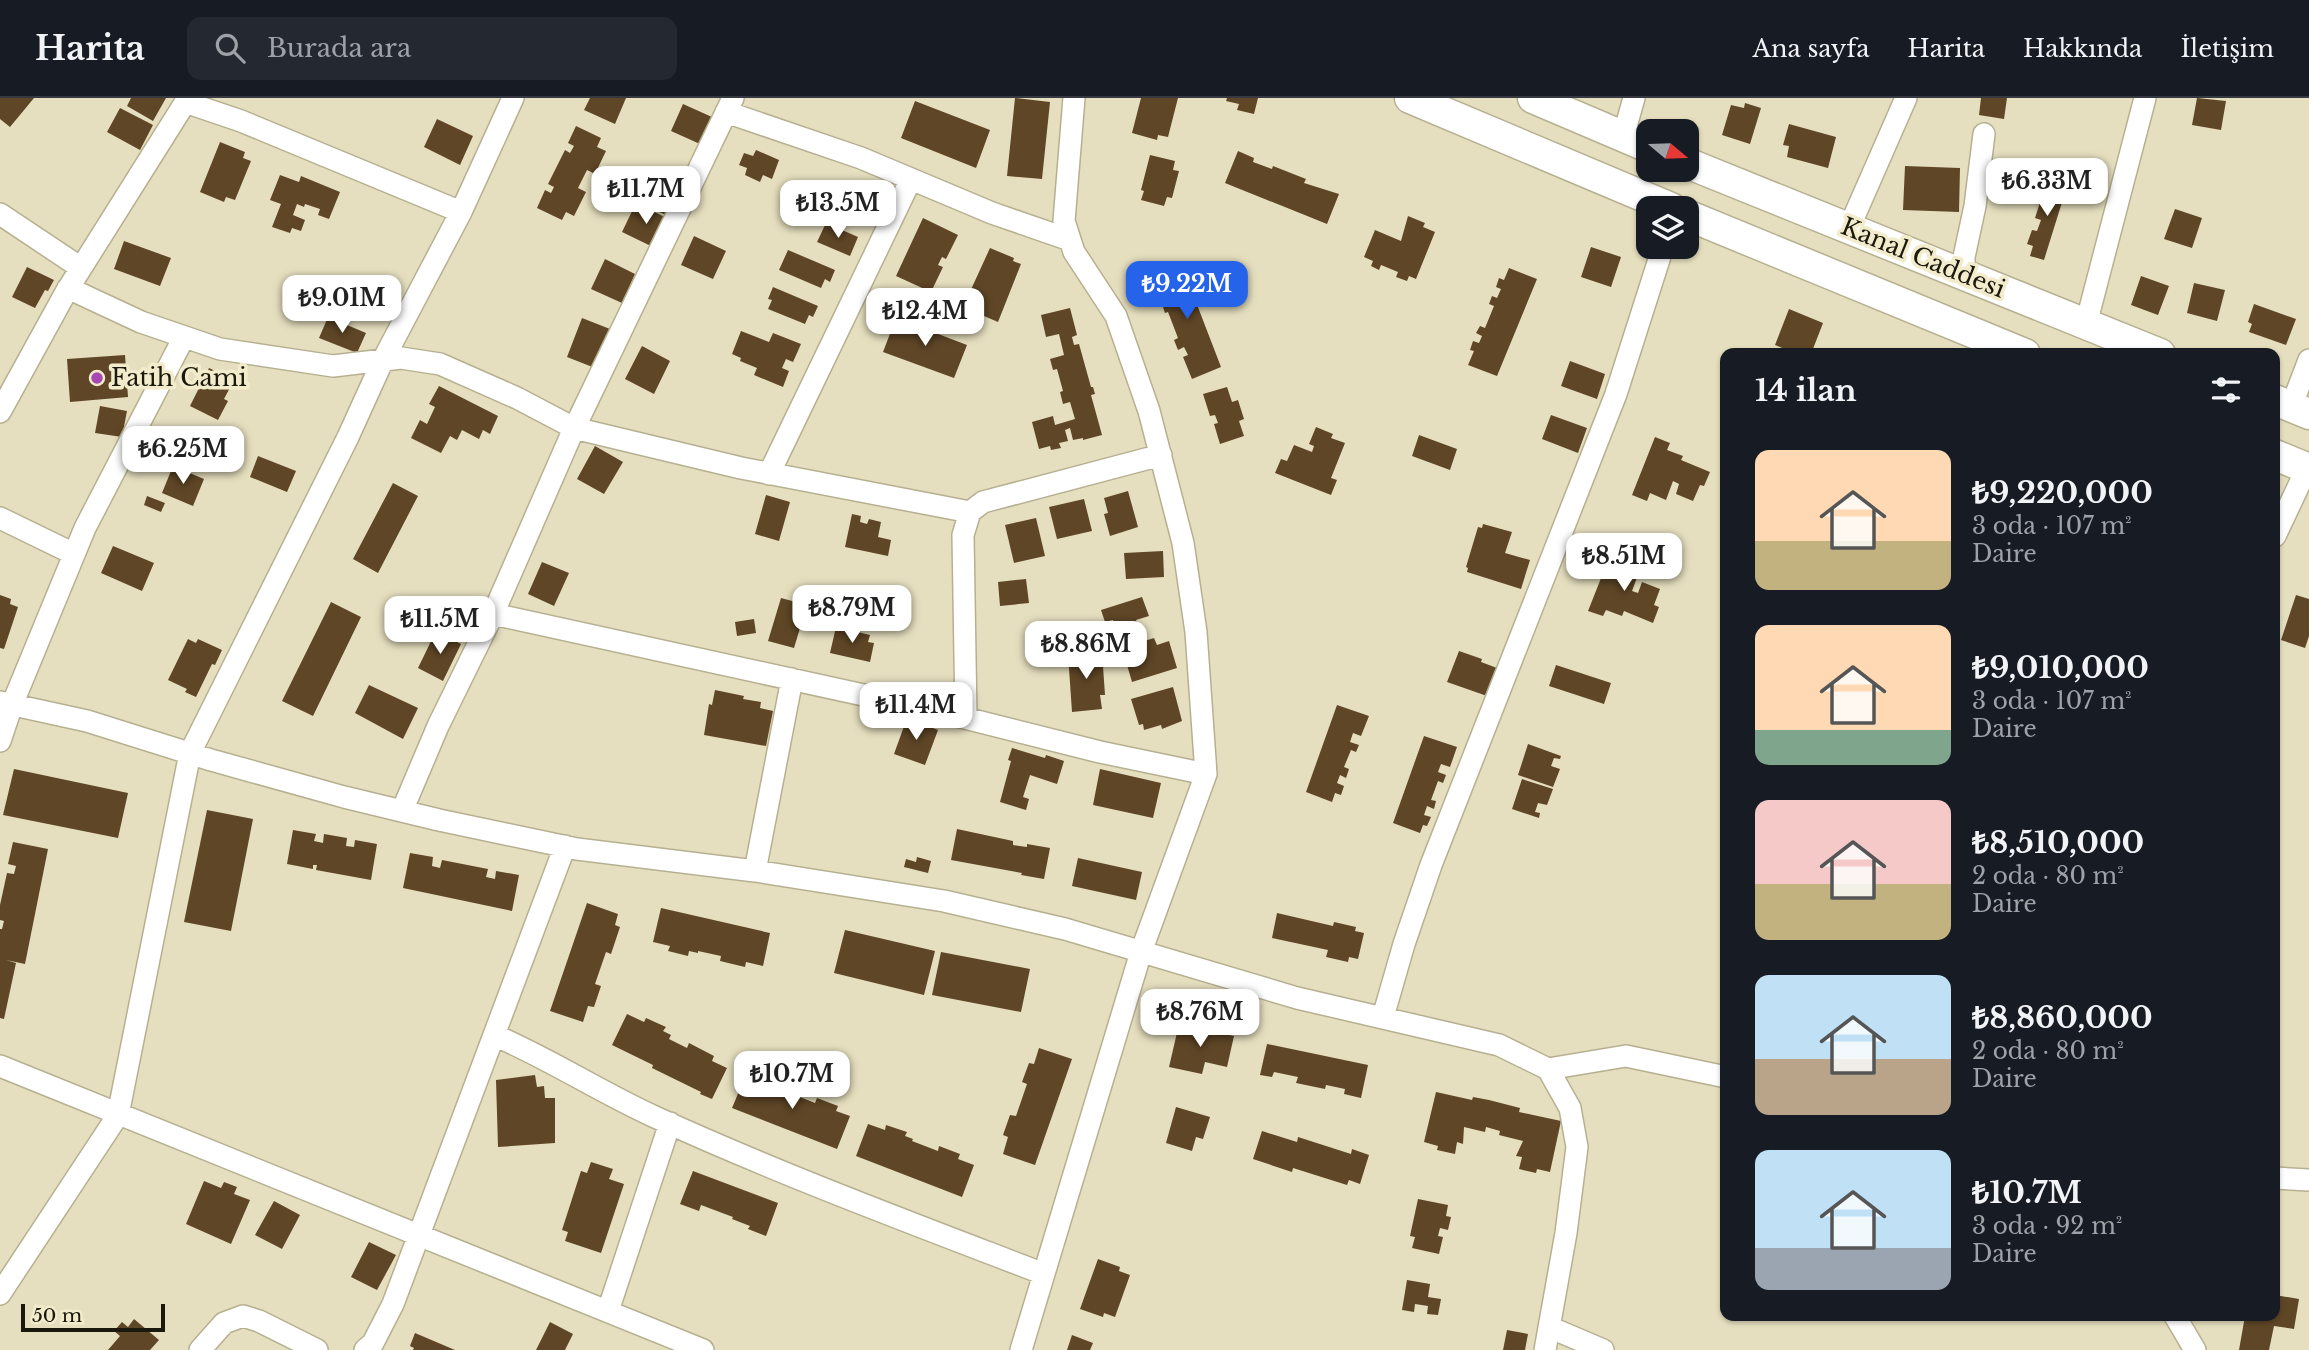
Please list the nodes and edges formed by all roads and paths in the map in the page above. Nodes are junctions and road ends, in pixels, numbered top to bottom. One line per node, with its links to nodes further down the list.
1 (513, 98): 15 (street)
2 (1074, 98): 19 (street)
3 (1410, 98): 14 (main road)
4 (1533, 98): 11 (main road)
5 (1634, 98): 11 (street)
6 (1906, 98): 18 (street)
7 (2145, 98): 24 (street)
8 (186, 100): 15 (street); 21 (street)
9 (727, 103): 13 (street); 32 (street)
10 (1984, 134): 22 (street)
11 (1636, 142)
12 (1699, 168): 18 (main road, Kanal Caddesi)
13 (911, 179): 19 (street); 36 (street)
14 (1643, 196)
15 (461, 212): 28 (street)
16 (0, 214): 21 (street)
17 (1699, 220): 26 (main road)
18 (1849, 228): 22 (main road, Kanal Caddesi)
19 (1070, 240): 33 (street)
20 (1659, 259): 52 (street)
21 (81, 268): 23 (street)
22 (1964, 274): 24 (main road, Kanal Caddesi)
23 (68, 288): 25 (street); 31 (street)
24 (2086, 324): 27 (main road, Kanal Caddesi)
25 (184, 337): 28 (street); 40 (street)
26 (1990, 347)
27 (2145, 348)
28 (383, 360): 32 (street); 46 (street)
29 (2309, 360): 30 (street)
30 (2292, 407)
31 (0, 412)
32 (574, 428): 36 (street); 41 (street)
33 (1161, 455): 37 (street); 47 (street)
34 (2280, 457): 35 (main road)
35 (2308, 469): 39 (street)
36 (769, 474): 37 (street)
37 (970, 512): 44 (street)
38 (0, 518): 40 (street)
39 (2280, 526)
40 (74, 554): 43 (street)
41 (493, 614): 42 (street); 48 (street)
42 (792, 679): 44 (street); 50 (street)
43 (6, 704): 45 (street); 46 (street)
44 (966, 718): 47 (street)
45 (0, 741)
46 (190, 753): 48 (street); 57 (street)
47 (1206, 774): 51 (street)
48 (402, 811): 49 (street)
49 (565, 846): 50 (street); 53 (street)
50 (755, 871): 51 (street)
51 (1141, 952): 52 (street); 62 (street)
52 (1383, 1017): 55 (street)
53 (494, 1035): 58 (street); 61 (street)
54 (0, 1066): 57 (street)
55 (1548, 1069): 56 (street); 66 (street)
56 (1720, 1076)
57 (118, 1115): 61 (street); 63 (street)
58 (670, 1123): 62 (street); 64 (street)
59 (2280, 1178): 60 (street)
60 (2309, 1180)
61 (419, 1234): 64 (street); 69 (street)
62 (1044, 1274): 71 (street)
63 (0, 1294)
64 (608, 1311): 70 (street)
65 (2178, 1321): 74 (street)
66 (1549, 1327): 72 (street); 73 (street)
67 (200, 1350): 68 (street)
68 (317, 1350)
69 (365, 1350)
70 (703, 1350)
71 (1021, 1350)
72 (1545, 1350)
73 (1603, 1350)
74 (2195, 1350)

